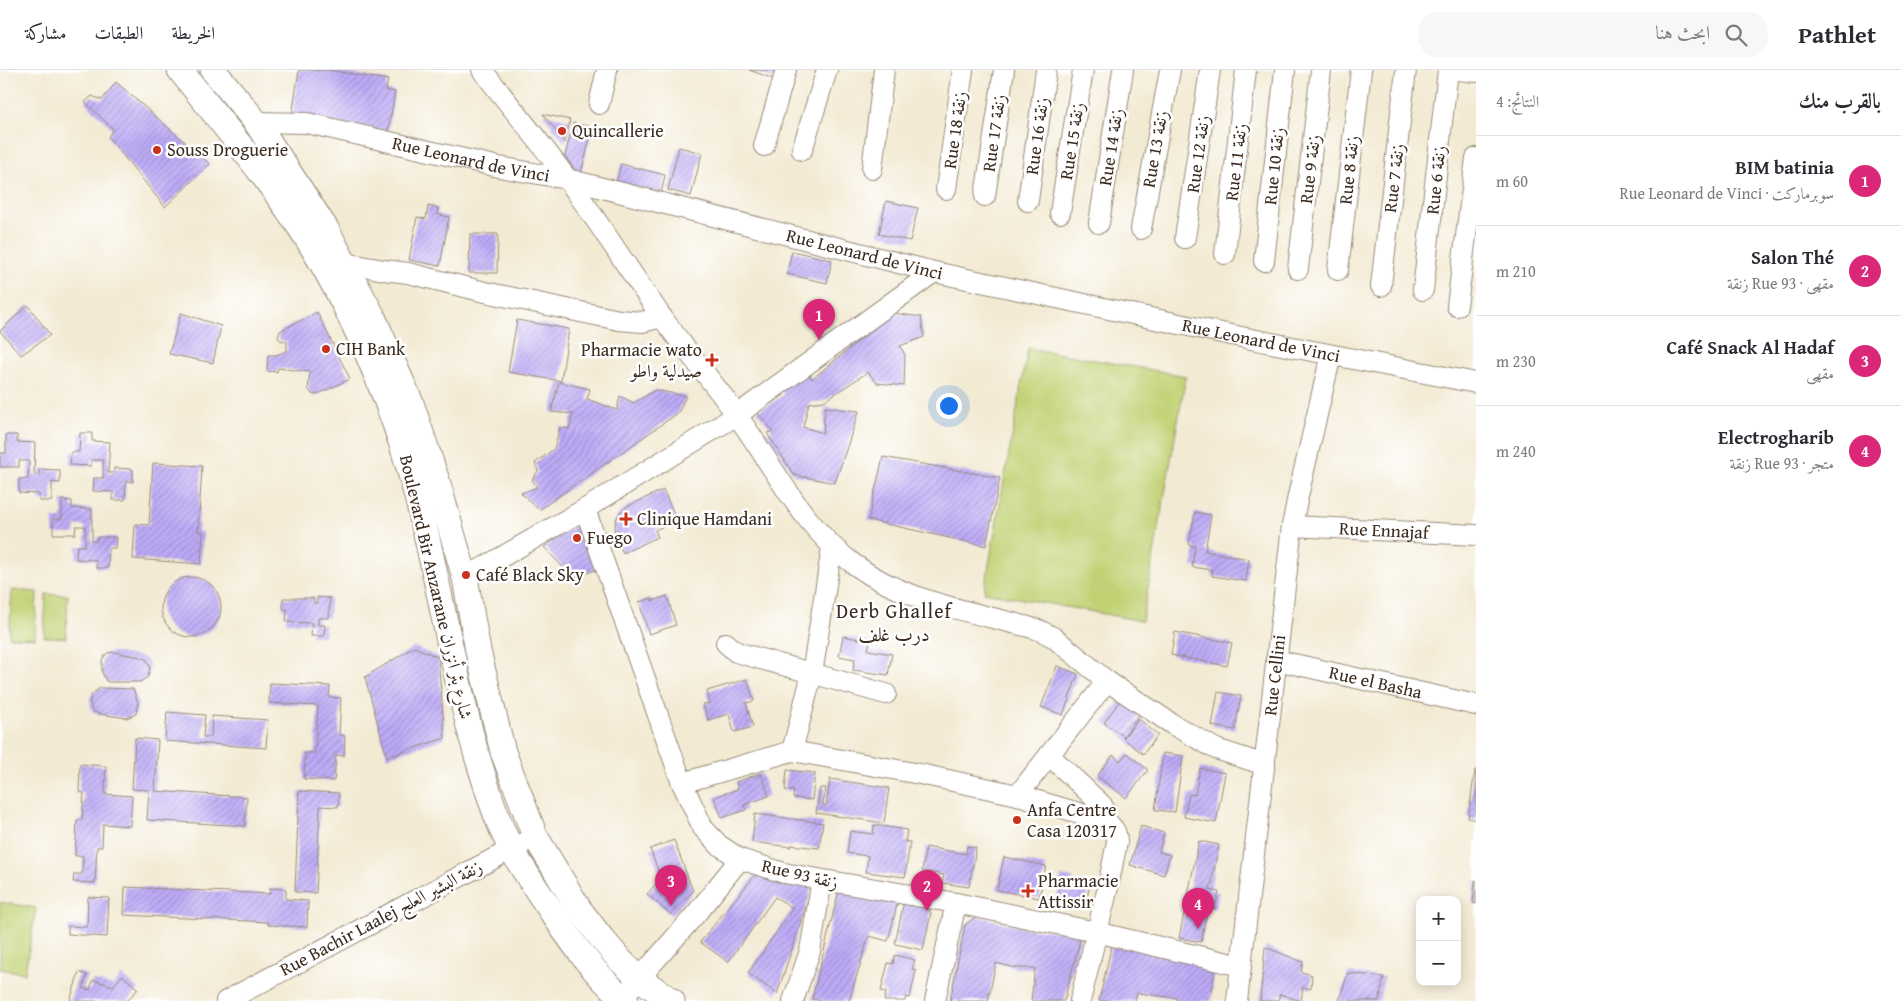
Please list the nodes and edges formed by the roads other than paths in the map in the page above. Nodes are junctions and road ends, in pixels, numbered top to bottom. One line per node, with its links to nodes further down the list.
1 (180, 70): 38 (main road, Boulevard Bir Anzarane شارع بئر أنزران)
2 (213, 70): 24 (main road, Boulevard Bir Anzarane شارع بئر أنزران)
3 (482, 70): 29 (street)
4 (607, 70): 23 (street)
5 (786, 70): 25 (street)
6 (827, 70): 26 (street)
7 (884, 70): 28 (street)
8 (963, 70): 30 (street, Rue 18 زنقة)
9 (1004, 70): 31 (street, Rue 17 زنقة)
10 (1046, 70): 32 (street, Rue 16 زنقة)
11 (1083, 70): 33 (street, Rue 15 زنقة)
12 (1123, 70): 34 (street, Rue 14 زنقة)
13 (1170, 70): 35 (street, Rue 13 زنقة)
14 (1210, 70): 36 (street, Rue 12 زنقة)
15 (1246, 70): 37 (street, Rue 11 زنقة)
16 (1285, 70): 39 (street, Rue 10 زنقة)
17 (1321, 70): 41 (street, Rue 9 زنقة)
18 (1360, 70): 42 (street, Rue 8 زنقة)
19 (1406, 70): 44 (street, Rue 7 زنقة)
20 (1448, 70): 45 (street, Rue 6 زنقة)
21 (1458, 70): 22 (street)
22 (1476, 72)
23 (599, 104)
24 (256, 122): 29 (street, Rue Leonard de Vinci); 40 (main road, Boulevard Bir Anzarane شارع بئر أنزران)
25 (764, 146)
26 (802, 150)
27 (1476, 158): 46 (street)
28 (872, 169)
29 (567, 179): 43 (street, Rue Leonard de Vinci); 47 (street)
30 (946, 189)
31 (985, 196)
32 (1028, 201)
33 (1060, 212)
34 (1099, 224)
35 (1141, 229)
36 (1185, 238)
37 (1225, 254)
38 (320, 260): 40 (street); 69 (main road, Boulevard Bir Anzarane شارع بئر أنزران)
39 (1264, 261)
40 (344, 262): 47 (street); 55 (main road, Boulevard Bir Anzarane شارع بئر أنزران)
41 (1298, 269)
42 (1338, 270)
43 (934, 272): 48 (street, Rue Leonard de Vinci); 50 (street)
44 (1381, 286)
45 (1424, 290)
46 (1457, 306)
47 (662, 317): 50 (street)
48 (1331, 355): 49 (street, Rue Leonard de Vinci); 52 (street, Rue Cellini)
49 (1476, 383)
50 (737, 415): 51 (street); 54 (street)
51 (585, 509): 55 (street); 65 (street, Rue 93 زنقة)
52 (1292, 526): 53 (street, Rue Ennajaf); 57 (street, Rue Cellini)
53 (1476, 535)
54 (832, 547): 58 (street); 59 (street)
55 (465, 578): 68 (main road, Boulevard Bir Anzarane شارع بئر أنزران)
56 (726, 643): 58 (street)
57 (1276, 660): 61 (street, Rue el Basha); 64 (street, Rue Cellini)
58 (812, 674): 60 (street); 62 (street)
59 (1107, 681): 63 (street); 64 (street)
60 (886, 694)
61 (1476, 705)
62 (792, 751): 65 (street); 66 (street)
63 (1049, 755): 66 (street); 67 (street)
64 (1266, 766): 74 (street, Rue Cellini)
65 (682, 783): 70 (street, Rue 93 زنقة)
66 (1018, 795): 67 (street)
67 (1106, 821): 73 (street)
68 (535, 836): 69 (street, Rue Bachir Laalej زنقة البشير العلج); 75 (main road, Boulevard Bir Anzarane شارع بئر أنزران)
69 (511, 848): 76 (main road, Boulevard Bir Anzarane شارع بئر أنزران); 77 (street, Rue Bachir Laalej زنقة البشير العلج)
70 (740, 859): 71 (street, Rue 93 زنقة); 75 (street)
71 (822, 880): 72 (street, Rue 93 زنقة); 79 (street)
72 (956, 903): 73 (street, Rue 93 زنقة); 80 (street)
73 (1096, 932): 74 (street, Rue 93 زنقة); 81 (street)
74 (1241, 966): 82 (street, Rue Cellini)
75 (640, 979): 76 (street); 78 (main road, Boulevard Bir Anzarane شارع بئر أنزران)
76 (623, 999)
77 (226, 1001)
78 (672, 1001)
79 (793, 1001)
80 (935, 1001)
81 (1080, 1001)
82 (1237, 1001)

